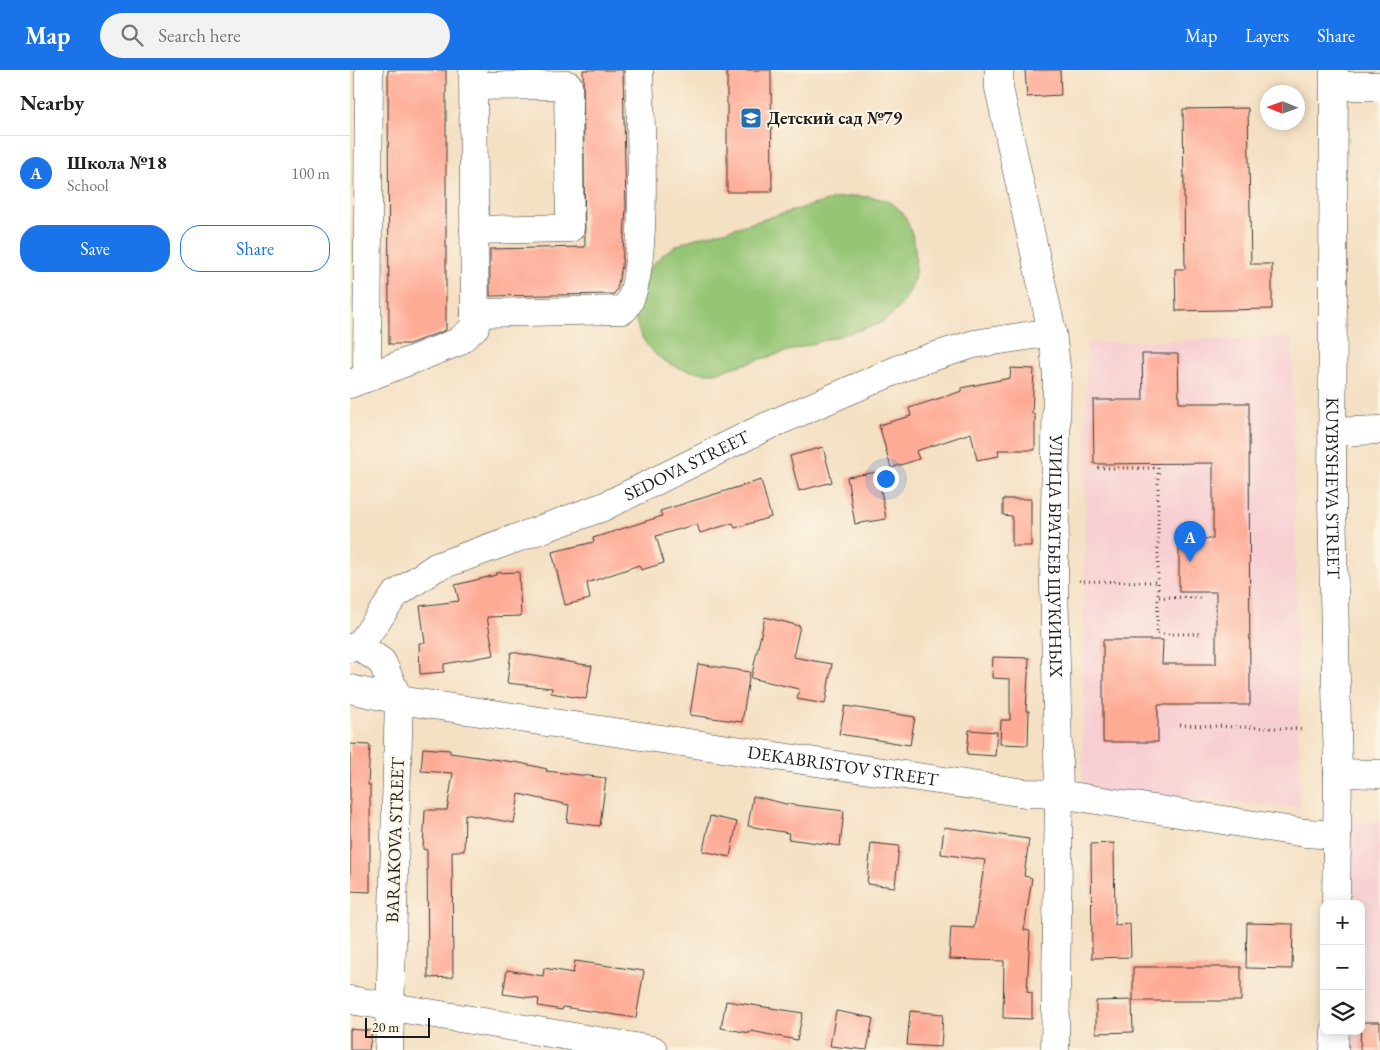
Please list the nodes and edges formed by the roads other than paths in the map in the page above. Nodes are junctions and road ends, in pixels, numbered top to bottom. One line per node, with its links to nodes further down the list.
1 (369, 70): 10 (street)
2 (639, 70): 8 (street)
3 (999, 70): 9 (street, УЛИЦА БРАТЬЕВ ЩУКИНЫХ)
4 (1342, 75): 6 (street); 12 (street, KUYBYSHEVA STREET)
5 (473, 78): 7 (street); 7 (street)
6 (1380, 86)
7 (474, 230): 8 (street)
8 (475, 312): 10 (street)
9 (1052, 332): 13 (street, SEDOVA STREET); 18 (street, УЛИЦА БРАТЬЕВ ЩУКИНЫХ)
10 (359, 381)
11 (1380, 430): 12 (street)
12 (1332, 432): 16 (street, KUYBYSHEVA STREET)
13 (354, 647): 15 (street, BARAKOVA STREET)
14 (350, 689): 15 (street, DEKABRISTOV STREET)
15 (399, 700): 18 (street, DEKABRISTOV STREET); 22 (street, BARAKOVA STREET)
16 (1338, 773): 17 (street); 19 (street, KUYBYSHEVA STREET)
17 (1380, 774)
18 (1058, 794): 19 (street, DEKABRISTOV STREET); 26 (street, УЛИЦА БРАТЬЕВ ЩУКИНЫХ)
19 (1337, 835): 20 (street, KUYBYSHEVA STREET)
20 (1336, 900)
21 (350, 1000): 22 (street)
22 (390, 1008): 24 (street, BARAKOVA STREET); 25 (street)
23 (1335, 1035): 27 (street)
24 (389, 1050)
25 (653, 1050)
26 (1055, 1050)
27 (1334, 1050)

